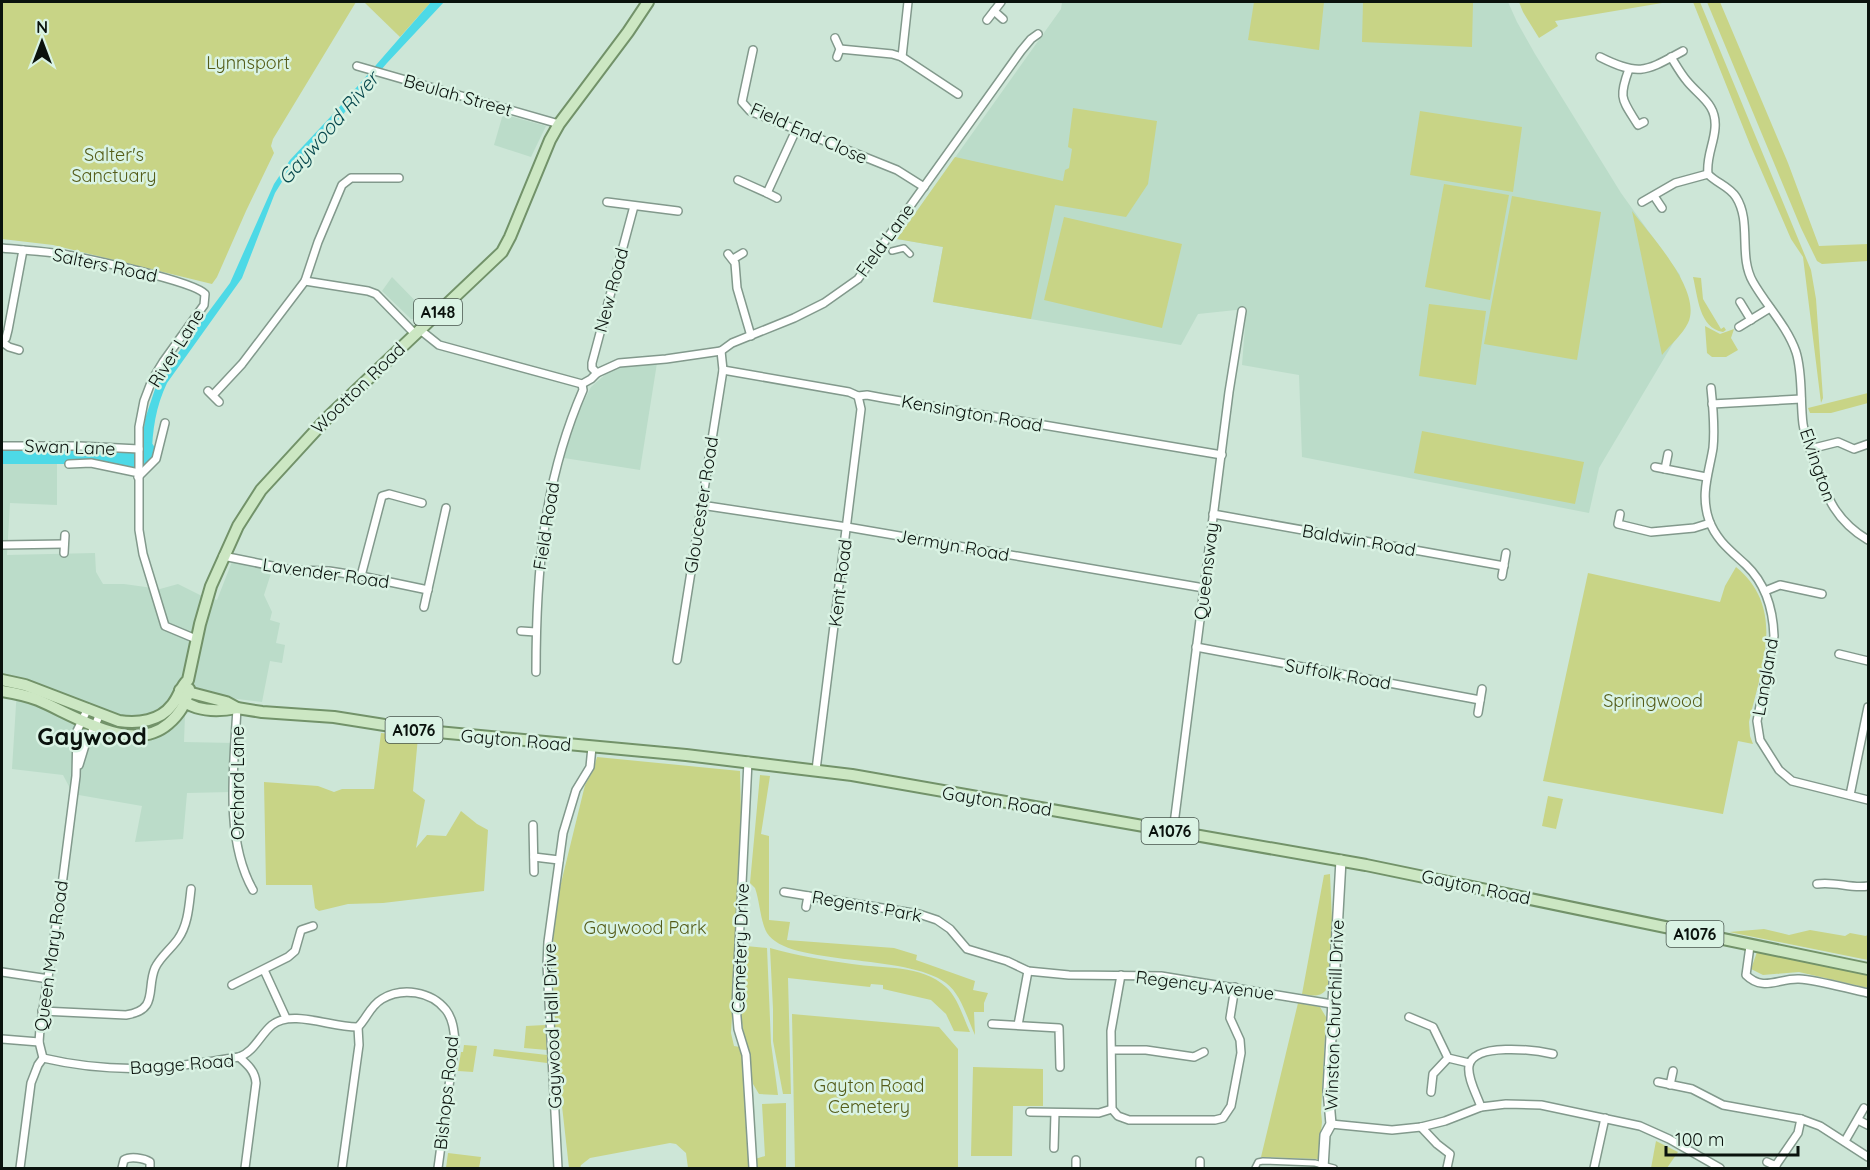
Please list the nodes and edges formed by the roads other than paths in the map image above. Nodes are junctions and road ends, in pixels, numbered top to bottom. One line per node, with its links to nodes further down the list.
1 (648, 2): 20 (main road, Wootton Road / A148)
2 (908, 2): 13 (street)
3 (1001, 2): 4 (street)
4 (994, 11): 5 (street); 6 (street)
5 (1003, 19)
6 (987, 20)
7 (1038, 34): 24 (street, Field Lane)
8 (835, 38): 9 (street)
9 (840, 49): 12 (street); 13 (street)
10 (753, 50): 21 (street, Field End Close)
11 (1683, 51): 15 (street)
12 (837, 57)
13 (902, 57): 18 (street)
14 (1600, 57): 17 (street)
15 (1671, 57): 17 (street); 22 (street)
16 (359, 67): 20 (street, Beulah Street)
17 (1629, 69): 19 (street)
18 (958, 94)
19 (1644, 122)
20 (559, 124): 46 (main road, Wootton Road / A148)
21 (796, 130): 24 (street, Field End Close); 26 (street)
22 (1708, 174): 27 (street); 42 (street, Elvington)
23 (738, 180): 26 (street)
24 (924, 187): 47 (street, Field Lane)
25 (393, 189): 39 (street)
26 (766, 193): 28 (street)
27 (1654, 196): 30 (street); 32 (street)
28 (777, 198)
29 (607, 202): 31 (street)
30 (1642, 202)
31 (634, 206): 33 (street); 52 (street, New Road)
32 (1662, 208)
33 (678, 212)
34 (2, 248): 35 (street, Salters Road)
35 (23, 250): 40 (street, Salters Road); 48 (street)
36 (892, 251): 38 (street)
37 (743, 253): 47 (street)
38 (910, 255)
39 (305, 281): 46 (street); 55 (street)
40 (205, 294): 63 (street, River Lane)
41 (1740, 302): 44 (street)
42 (1770, 308): 44 (street); 57 (street, Elvington)
43 (1242, 311): 65 (street, Queensway)
44 (1751, 320): 45 (street)
45 (1739, 327)
46 (416, 331): 53 (street); 84 (main road, Wootton Road / A148)
47 (751, 336): 50 (street, Field Lane)
48 (2, 342): 49 (street)
49 (19, 350)
50 (721, 351): 51 (street, Gloucester Road); 52 (street, Field Lane)
51 (723, 370): 56 (street, Kensington Road); 72 (street, Gloucester Road)
52 (597, 373): 53 (street, Field Lane)
53 (582, 384): 94 (street, Field Road)
54 (1711, 388): 58 (street, Langland)
55 (213, 396)
56 (858, 396): 65 (street, Kensington Road); 77 (street, Kent Road)
57 (1801, 399): 58 (street); 62 (street, Elvington)
58 (1712, 404): 70 (street, Langland)
59 (165, 423): 69 (street)
60 (1869, 444): 62 (street)
61 (2, 446): 63 (street, Swan Lane)
62 (1810, 449): 79 (street, Elvington)
63 (139, 451): 69 (street, River Lane)
64 (1668, 454): 68 (street)
65 (1222, 455): 74 (street, Queensway)
66 (69, 464): 69 (street)
67 (1655, 466): 68 (street)
68 (1665, 469): 70 (street)
69 (139, 472): 95 (street, River Lane)
70 (1706, 477): 76 (street, Langland)
71 (422, 503): 86 (street)
72 (701, 505): 77 (street, Jermyn Road); 98 (street, Gloucester Road)
73 (446, 508): 89 (street)
74 (1213, 514): 85 (street, Baldwin Road); 88 (street, Queensway)
75 (1620, 514): 76 (street)
76 (1710, 523): 90 (street, Langland)
77 (847, 527): 88 (street, Jermyn Road); 115 (street, Kent Road)
78 (65, 535): 80 (street)
79 (1869, 540)
80 (64, 544): 81 (street); 82 (street)
81 (2, 545)
82 (64, 553)
83 (1506, 553): 85 (street)
84 (223, 556): 86 (street, Lavender Road); 95 (main road, Wootton Road / A148)
85 (1504, 566): 87 (street)
86 (361, 576): 89 (street, Lavender Road)
87 (1502, 576)
88 (1204, 588): 96 (street, Queensway)
89 (428, 590): 92 (street)
90 (1765, 591): 91 (street); 117 (street, Langland)
91 (1822, 594)
92 (424, 607)
93 (521, 631): 94 (street)
94 (536, 632): 100 (street, Field Road)
95 (196, 639): 104 (main road, Wootton Road / A148)
96 (1196, 647): 105 (street, Suffolk Road); 120 (street, Queensway)
97 (1839, 654): 99 (street)
98 (677, 660)
99 (1869, 661)
100 (536, 672)
101 (2, 680): 107 (main road, A148)
102 (1482, 689): 105 (street)
103 (2, 691): 111 (main road, A148)
104 (183, 696): 108 (main road, Gayton Road / A1076); 109 (main road, A148); 112 (main road, A148)
105 (1480, 700): 110 (street)
106 (1869, 707): 117 (street)
107 (88, 708): 109 (main road, A148); 111 (street, Queen Mary Road)
108 (237, 708): 113 (main road, Gayton Road / A1076); 128 (street, Orchard Lane)
109 (100, 713): 112 (street, Queen Mary Road)
110 (1478, 713)
111 (81, 721): 112 (main road, A148); 116 (street, Queen Mary Road)
112 (96, 726): 116 (street, Queen Mary Road)
113 (592, 747): 114 (main road, Gayton Road / A1076); 122 (street, Gaywood Hall Drive)
114 (748, 761): 115 (main road, Gayton Road / A1076); 190 (street, Cemetery Drive)
115 (816, 770): 120 (main road, Gayton Road / A1076)
116 (76, 776): 140 (street, Queen Mary Road)
117 (1850, 795): 118 (street, Langland)
118 (1869, 800)
119 (533, 825): 121 (street)
120 (1173, 832): 123 (main road, Gayton Road / A1076)
121 (534, 857): 122 (street); 124 (street)
122 (559, 860): 189 (street, Gaywood Hall Drive)
123 (1341, 860): 133 (main road, Gayton Road / A1076); 144 (street, Winston Churchill Drive)
124 (534, 872)
125 (1817, 884): 126 (street)
126 (1869, 886)
127 (191, 889): 145 (street)
128 (253, 890)
129 (784, 892): 130 (street, Regents Park)
130 (808, 896): 131 (street); 134 (street, Regents Park)
131 (806, 907)
132 (313, 926): 136 (street)
133 (1750, 946): 135 (main road, Gayton Road / A1076); 143 (street)
134 (1007, 961): 137 (street, Regency Avenue)
135 (1869, 969)
136 (264, 970): 141 (street); 147 (street)
137 (1028, 971): 139 (street, Regency Avenue); 149 (street)
138 (2, 972): 140 (street)
139 (1121, 975): 142 (street, Regency Avenue); 153 (street)
140 (49, 979): 145 (street, Queen Mary Road)
141 (232, 985)
142 (1235, 987): 144 (street, Regency Avenue); 167 (street)
143 (1869, 993)
144 (1332, 1004): 173 (street, Winston Churchill Drive)
145 (42, 1011): 152 (street, Queen Mary Road)
146 (1409, 1017): 158 (street)
147 (286, 1018): 150 (street); 156 (street)
148 (992, 1024): 149 (street)
149 (1018, 1025): 160 (street)
150 (358, 1027): 187 (street); 188 (street, Bishops Road)
151 (2, 1039): 152 (street)
152 (39, 1042): 157 (street, Queen Mary Road)
153 (1112, 1050): 154 (street); 167 (street)
154 (1204, 1052)
155 (1553, 1054): 159 (street)
156 (239, 1057): 157 (street, Bagge Road); 186 (street, Bagge Road)
157 (43, 1058): 183 (street, Queen Mary Road)
158 (1448, 1058): 159 (street); 164 (street)
159 (1469, 1063): 165 (street)
160 (1060, 1067)
161 (1672, 1071): 163 (street)
162 (1658, 1082): 163 (street)
163 (1670, 1085): 171 (street)
164 (1431, 1092)
165 (1481, 1107): 170 (street); 175 (street)
166 (1864, 1108): 172 (street)
167 (1112, 1109): 169 (street)
168 (1030, 1112): 169 (street)
169 (1054, 1113): 177 (street)
170 (1605, 1118): 195 (street); 196 (street)
171 (1801, 1119): 176 (street); 182 (street)
172 (1858, 1120): 174 (street); 176 (street)
173 (1331, 1124): 175 (street); 181 (street, Winston Churchill Drive)
174 (1868, 1125)
175 (1421, 1127): 194 (street)
176 (1845, 1141): 178 (street)
177 (1054, 1148)
178 (1869, 1157)
179 (1076, 1160): 191 (street)
180 (1767, 1162): 182 (street)
181 (1323, 1167): 192 (street); 193 (street)
182 (1775, 1167)
183 (20, 1168)
184 (122, 1168): 185 (street)
185 (150, 1168)
186 (245, 1168)
187 (342, 1168)
188 (438, 1168)
189 (558, 1168)
190 (753, 1168)
191 (1076, 1168)
192 (1255, 1168)
193 (1334, 1168)
194 (1447, 1168)
195 (1594, 1168)
196 (1720, 1168)

